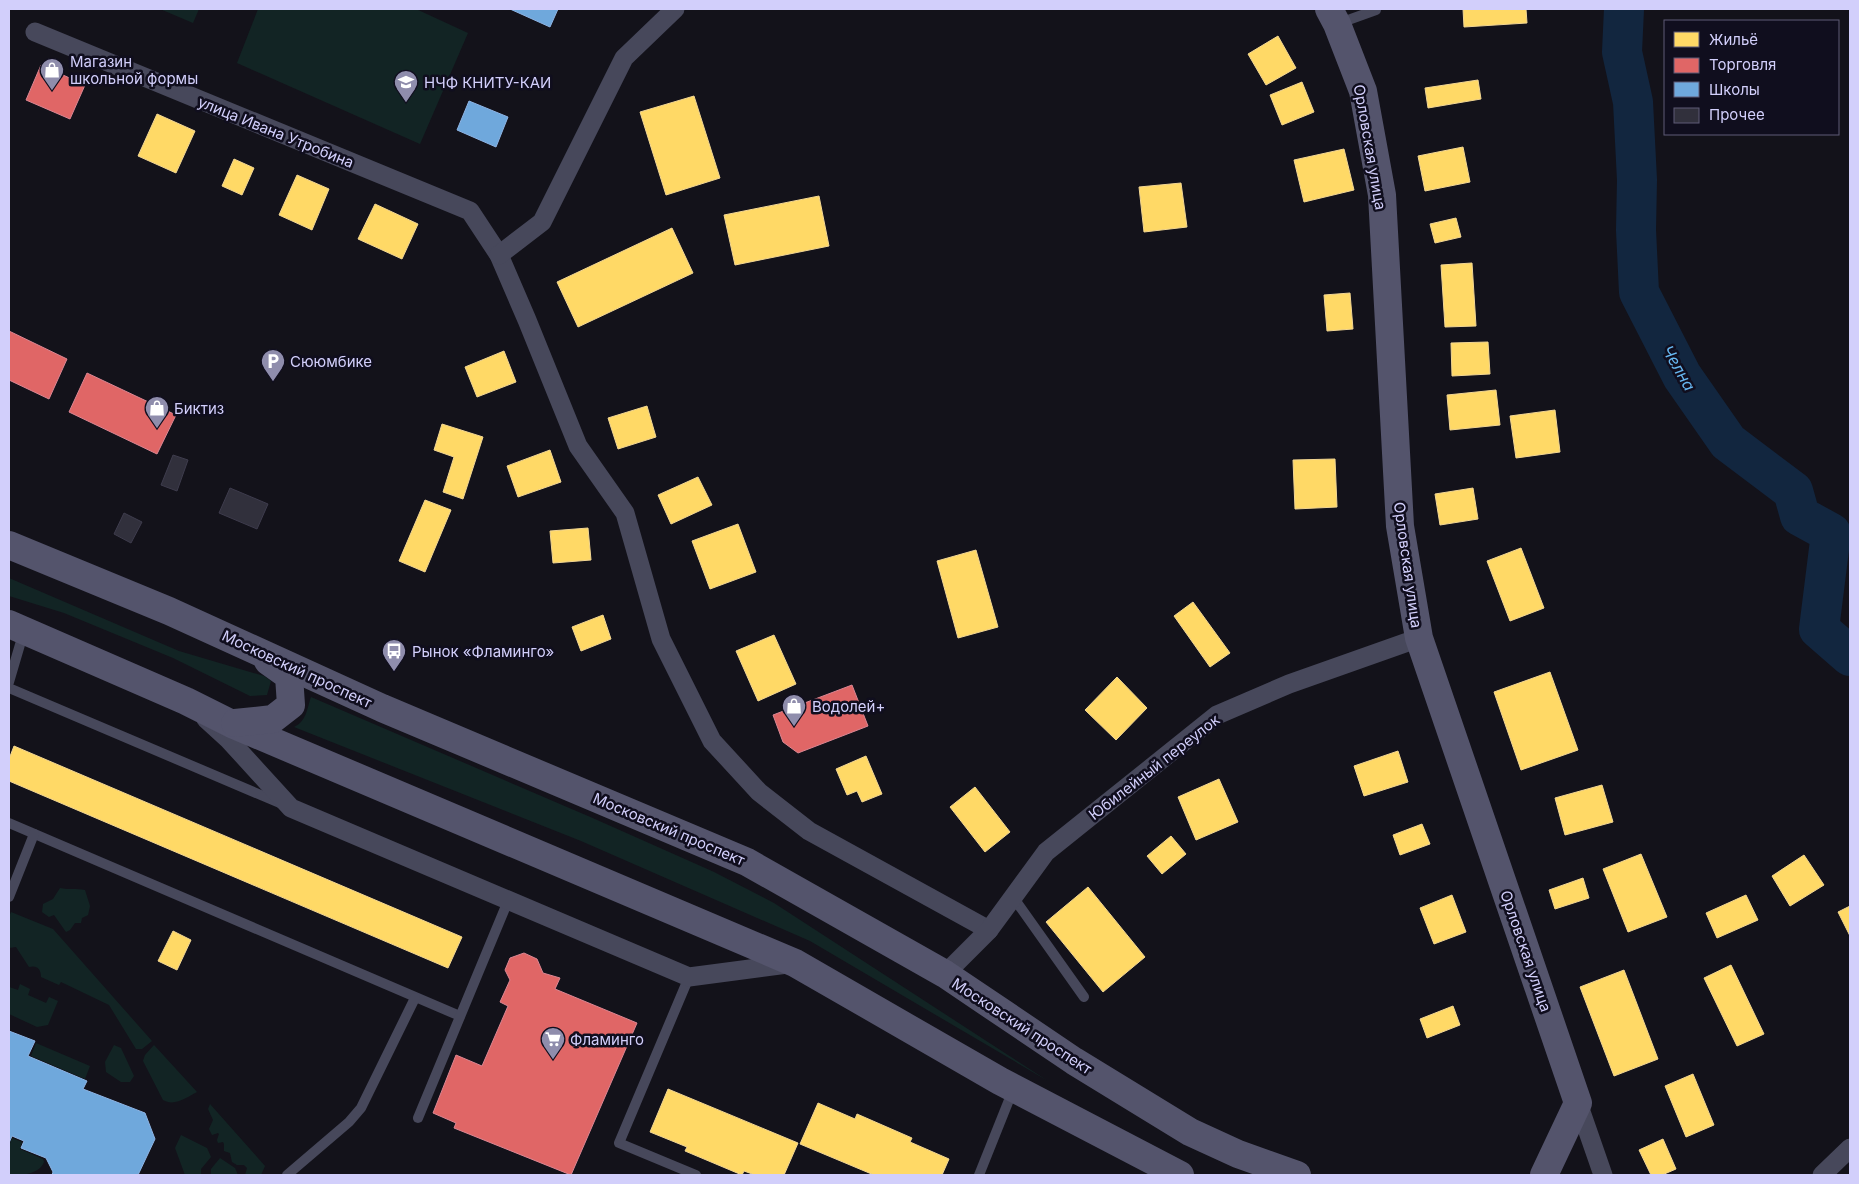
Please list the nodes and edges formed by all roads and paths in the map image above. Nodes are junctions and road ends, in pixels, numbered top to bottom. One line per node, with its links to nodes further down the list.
1 (675, 9): 5 (street)
2 (1376, 10): 3 (lane)
3 (1333, 16): 8 (main road, Орловская улица)
4 (35, 32): 5 (street, улица Ивана Утробина)
5 (499, 255): 20 (street, улица Ивана Утробина)
6 (9, 545): 9 (main road, Московский проспект)
7 (16, 627): 10 (lane); 12 (main road)
8 (1419, 638): 18 (street, Юбилейный переулок); 28 (main road, Орловская улица)
9 (242, 643): 13 (main road); 22 (main road, Московский проспект)
10 (9, 682)
11 (9, 688): 14 (lane)
12 (186, 701): 13 (main road); 14 (street)
13 (232, 724): 21 (main road)
14 (291, 808): 19 (street)
15 (9, 823): 16 (lane)
16 (34, 834): 17 (lane); 25 (lane)
17 (9, 897)
18 (1013, 897): 20 (street, Юбилейный переулок); 24 (lane)
19 (508, 901): 23 (street); 26 (lane)
20 (989, 930): 22 (street, Юбилейный переулок)
21 (795, 963): 23 (street); 27 (main road)
22 (945, 974): 35 (main road, Московский проспект)
23 (689, 977): 32 (lane)
24 (1084, 997)
25 (415, 998): 26 (lane); 31 (lane)
26 (460, 1016): 29 (lane)
27 (1014, 1087): 33 (lane); 34 (main road)
28 (1578, 1103): 36 (main road); 37 (street)
29 (418, 1118)
30 (1850, 1148): 38 (street)
31 (287, 1175)
32 (696, 1175)
33 (978, 1175)
34 (1180, 1175)
35 (1296, 1175)
36 (1545, 1175)
37 (1603, 1175)
38 (1822, 1175)

